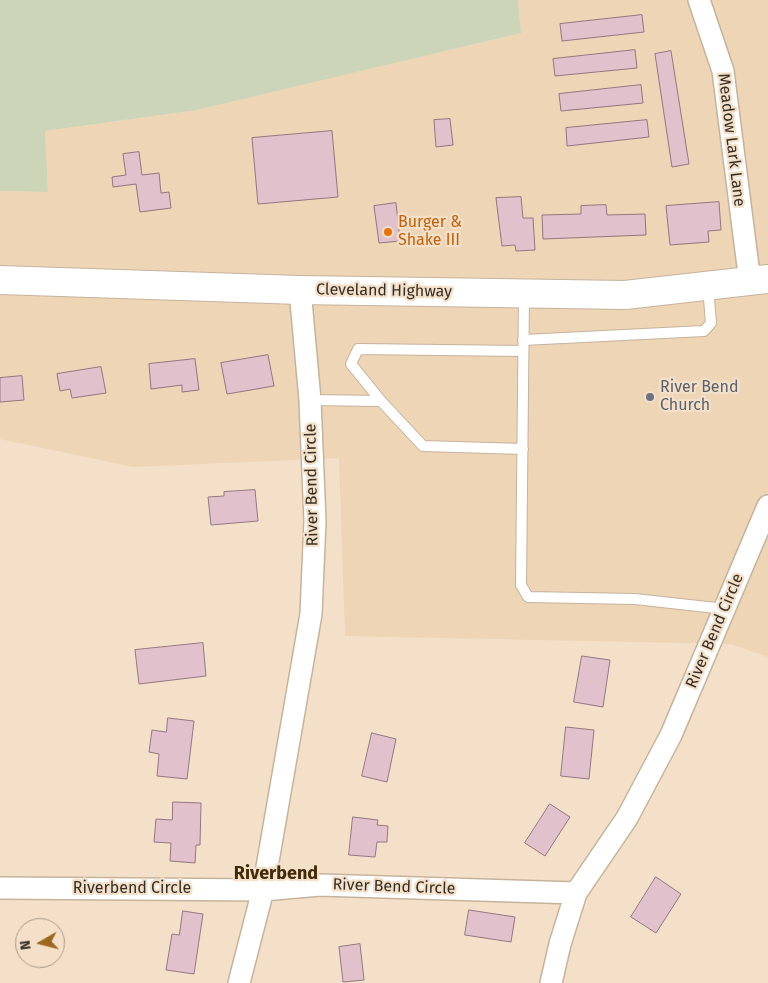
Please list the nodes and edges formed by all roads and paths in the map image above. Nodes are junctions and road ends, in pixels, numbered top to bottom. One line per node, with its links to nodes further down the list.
1 (699, 0): 3 (street, Meadow Lark Lane)
2 (0, 280): 5 (main road, Cleveland Highway)
3 (759, 280): 4 (main road, Cleveland Highway)
4 (708, 286): 6 (main road, Cleveland Highway); 7 (lane)
5 (300, 290): 6 (main road, Cleveland Highway); 8 (street, River Bend Circle)
6 (524, 293): 7 (lane)
7 (524, 346): 9 (lane); 10 (lane)
8 (310, 400): 9 (lane); 14 (street, River Bend Circle)
9 (380, 401): 10 (lane)
10 (522, 449): 12 (lane)
11 (768, 506): 12 (street, River Bend Circle)
12 (725, 609): 15 (street, River Bend Circle)
13 (0, 888): 14 (street, Riverbend Circle)
14 (263, 890): 15 (street, River Bend Circle); 16 (street)
15 (576, 893): 17 (street)
16 (239, 983)
17 (551, 983)

